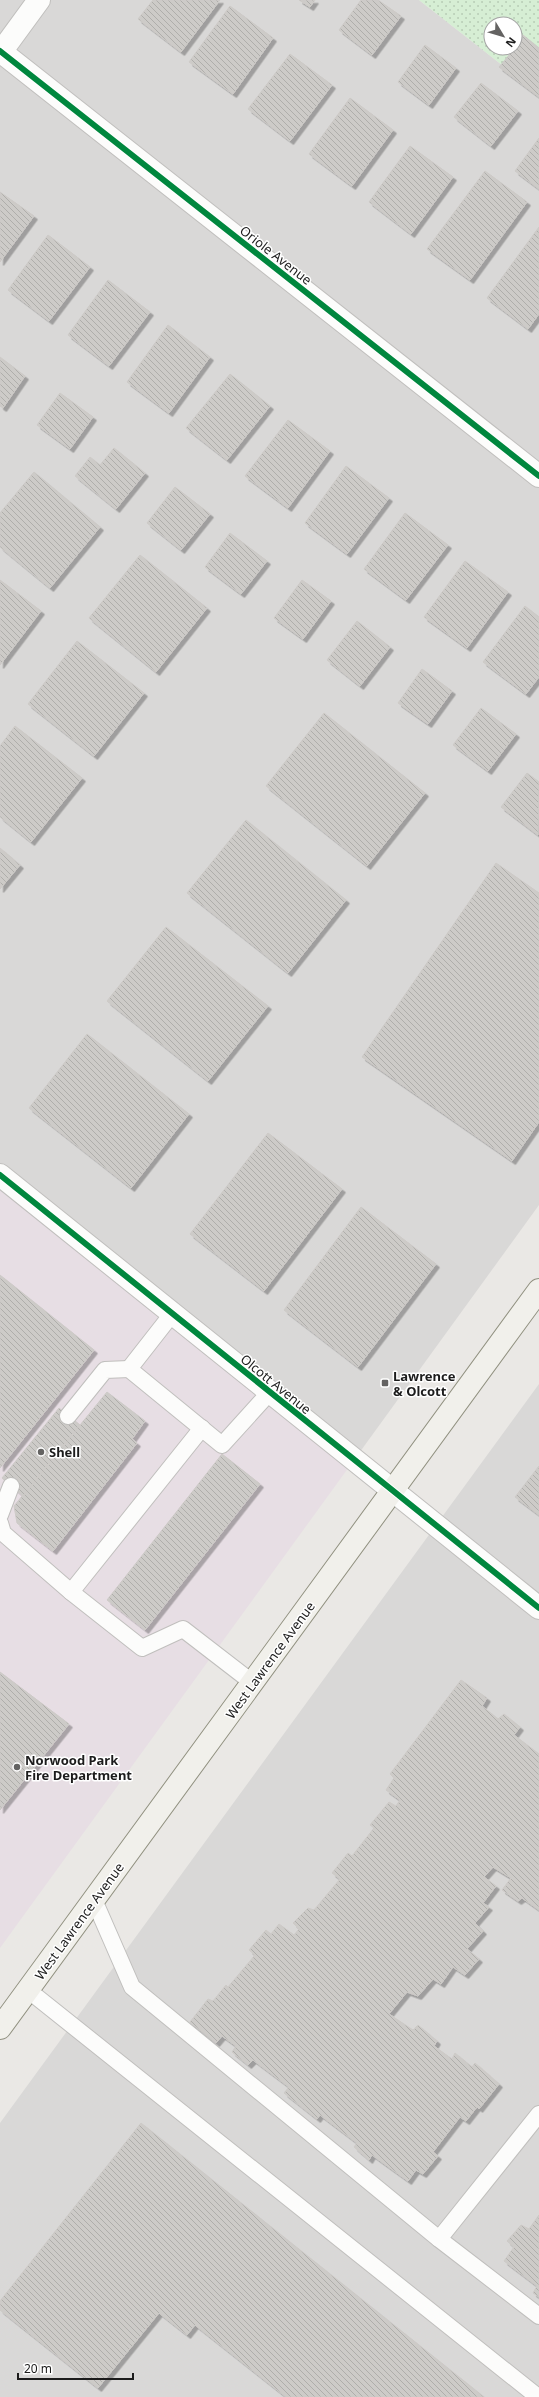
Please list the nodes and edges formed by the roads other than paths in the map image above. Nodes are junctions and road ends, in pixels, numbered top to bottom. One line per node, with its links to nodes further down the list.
1 (39, 0): 2 (street)
2 (1, 51): 3 (street, Oriole Avenue)
3 (539, 476)
4 (0, 1176): 6 (street, Olcott Avenue)
5 (539, 1290): 12 (main road, West Lawrence Avenue)
6 (172, 1314): 7 (lane); 8 (street, Olcott Avenue)
7 (129, 1369): 9 (lane); 10 (lane)
8 (270, 1392): 10 (lane); 12 (street, Olcott Avenue)
9 (68, 1416)
10 (202, 1428): 15 (lane)
11 (11, 1486): 13 (lane)
12 (394, 1492): 16 (street, Olcott Avenue); 17 (main road, West Lawrence Avenue)
13 (0, 1515)
14 (0, 1523): 15 (lane)
15 (71, 1592): 17 (lane)
16 (539, 1608)
17 (253, 1684): 18 (main road, West Lawrence Avenue)
18 (94, 1900): 19 (main road, West Lawrence Avenue); 22 (lane)
19 (28, 1990): 20 (main road, West Lawrence Avenue); 24 (lane)
20 (0, 2028)
21 (539, 2114): 22 (lane)
22 (440, 2239): 23 (lane)
23 (539, 2316)
24 (538, 2397)

